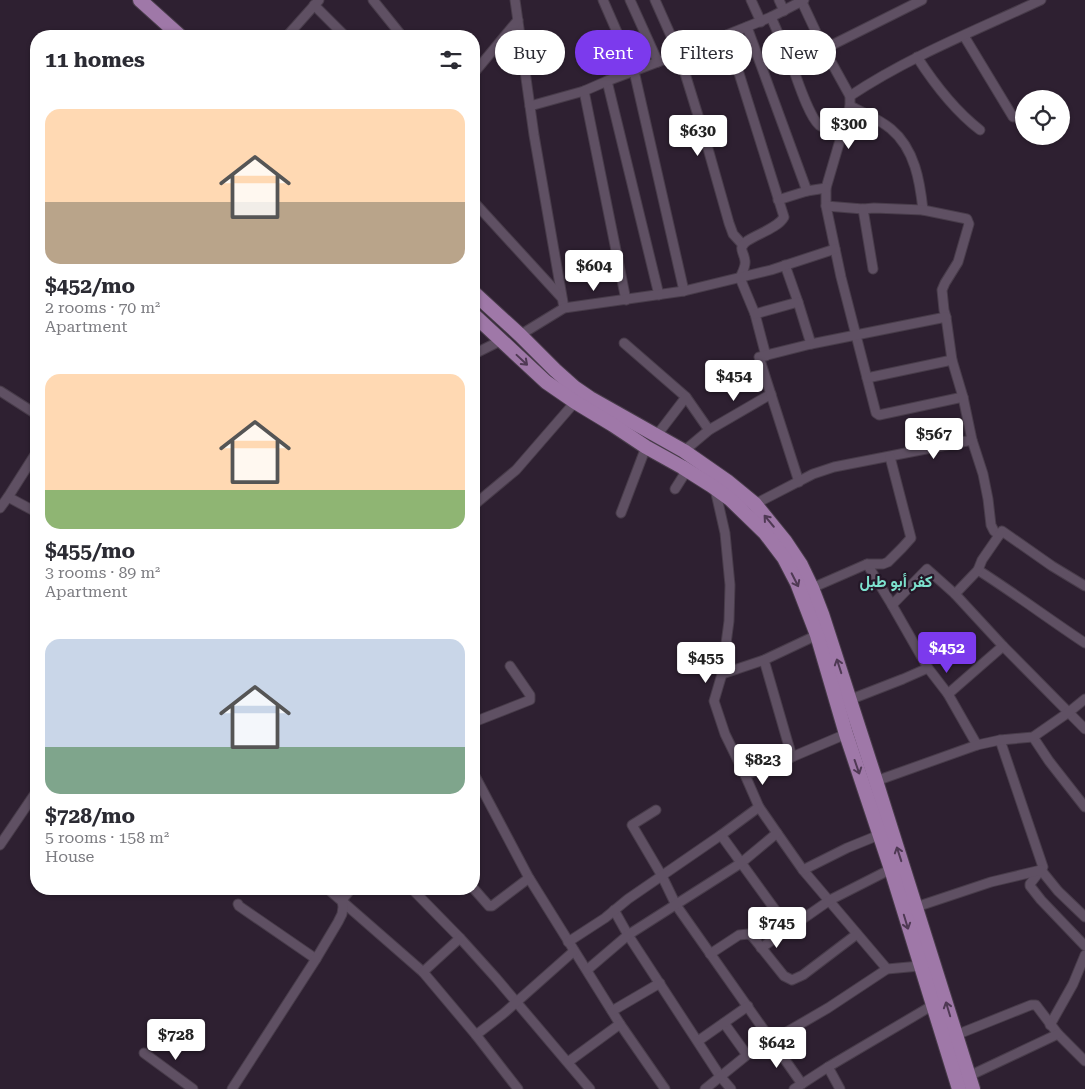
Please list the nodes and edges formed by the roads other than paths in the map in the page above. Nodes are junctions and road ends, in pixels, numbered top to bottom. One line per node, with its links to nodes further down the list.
1 (140, 0): 18 (main road)
2 (373, 0): 21 (street)
3 (516, 0): 15 (street)
4 (604, 0): 22 (street)
5 (630, 0): 31 (street)
6 (655, 0): 23 (street)
7 (751, 0): 16 (street)
8 (780, 0): 13 (street)
9 (802, 0): 13 (street); 26 (street)
10 (922, 0): 28 (street)
11 (1041, 0): 27 (street)
12 (317, 2): 19 (street); 20 (street)
13 (784, 11): 14 (street)
14 (771, 17): 16 (street); 25 (street)
15 (518, 20): 33 (street); 43 (street)
16 (761, 22): 17 (street)
17 (747, 27): 24 (street); 49 (street)
18 (173, 30)
19 (292, 30)
20 (339, 30)
21 (397, 30)
22 (617, 30)
23 (668, 30)
24 (740, 30)
25 (777, 30)
26 (815, 30)
27 (964, 36): 29 (street); 45 (street)
28 (836, 43)
29 (918, 57): 42 (street); 46 (street)
30 (661, 61): 31 (street)
31 (658, 62): 32 (street)
32 (651, 65)
33 (480, 66)
34 (836, 71): 42 (street)
35 (623, 75): 40 (street)
36 (635, 75): 60 (street)
37 (686, 75): 55 (street)
38 (739, 75): 50 (street)
39 (796, 75): 47 (street)
40 (607, 81): 41 (street); 61 (street)
41 (584, 91): 43 (street); 64 (street)
42 (850, 96): 44 (street)
43 (530, 106): 62 (street)
44 (850, 106): 47 (street); 54 (street)
45 (1013, 117)
46 (980, 130)
47 (842, 134): 48 (street)
48 (826, 188): 49 (street); 51 (street)
49 (807, 191): 50 (street)
50 (778, 200): 55 (street)
51 (826, 206): 52 (street); 56 (street)
52 (863, 208): 54 (street); 58 (street)
53 (480, 209): 62 (street)
54 (923, 210): 68 (street)
55 (743, 244): 59 (street)
56 (835, 249): 57 (street); 71 (street)
57 (786, 265): 59 (street); 65 (street)
58 (873, 269)
59 (740, 278): 60 (street); 67 (street)
60 (684, 291): 61 (street)
61 (659, 295): 64 (street)
62 (561, 297): 66 (street)
63 (480, 298): 70 (main road)
64 (626, 300): 66 (street)
65 (798, 302): 67 (street); 74 (street)
66 (564, 308): 70 (street)
67 (755, 314): 76 (street)
68 (946, 318): 71 (street); 77 (street)
69 (480, 321): 72 (main road)
70 (520, 335): 86 (main road)
71 (856, 336): 74 (street); 78 (street)
72 (500, 340): 75 (street); 83 (main road, one-way to 83)
73 (624, 343): 82 (street)
74 (810, 344): 76 (street)
75 (480, 351)
76 (766, 356): 80 (street)
77 (952, 360): 78 (street); 81 (street)
78 (867, 378): 81 (street)
79 (0, 391): 84 (street)
80 (771, 394): 85 (street); 93 (street)
81 (963, 397): 87 (street)
82 (686, 398): 85 (street); 86 (street)
83 (575, 402): 88 (main road); 97 (street)
84 (30, 410)
85 (708, 430): 89 (street)
86 (657, 435): 89 (main road)
87 (972, 440): 90 (street); 102 (street)
88 (646, 447): 92 (main road); 101 (street)
89 (684, 451): 98 (main road)
90 (890, 457): 93 (street); 103 (street)
91 (30, 462): 96 (street)
92 (686, 470): 94 (street); 95 (main road)
93 (800, 482): 98 (street)
94 (675, 489)
95 (715, 489): 109 (main road, one-way to 109); 115 (street)
96 (8, 497): 99 (street); 100 (street)
97 (480, 500)
98 (755, 504): 106 (main road, one-way to 98)
99 (0, 508)
100 (30, 509)
101 (621, 513)
102 (999, 535): 104 (street); 105 (street)
103 (867, 564): 106 (street); 108 (street)
104 (978, 570): 107 (street); 110 (street)
105 (1085, 586)
106 (812, 588): 118 (main road, one-way to 106)
107 (955, 594): 108 (street); 111 (street)
108 (892, 605): 114 (street)
109 (817, 635): 112 (street); 122 (main road)
110 (1085, 643)
111 (1003, 646): 116 (street); 119 (street)
112 (764, 660): 115 (street); 126 (street)
113 (510, 666): 120 (street)
114 (928, 668): 116 (street); 118 (street)
115 (722, 674): 127 (street)
116 (948, 694): 125 (street)
117 (1085, 699): 119 (street)
118 (849, 700): 128 (main road)
119 (1069, 712): 121 (street); 123 (street)
120 (480, 720)
121 (1085, 729)
122 (846, 734): 126 (street); 136 (main road, one-way to 136)
123 (1034, 737): 124 (street); 132 (street)
124 (1000, 740): 125 (street); 141 (street)
125 (977, 745): 128 (street)
126 (792, 757): 127 (street)
127 (746, 774): 131 (street)
128 (876, 781): 152 (main road, one-way to 128)
129 (480, 785): 143 (street)
130 (30, 801): 137 (street)
131 (759, 807): 134 (street); 135 (street)
132 (1085, 807)
133 (656, 810): 142 (street)
134 (777, 834): 138 (street); 140 (street)
135 (721, 835): 138 (street); 142 (street)
136 (880, 835): 139 (main road); 140 (street)
137 (0, 845)
138 (741, 863): 151 (street); 155 (street)
139 (891, 869): 149 (street); 166 (main road, one-way to 166)
140 (803, 870): 149 (street)
141 (1041, 870): 152 (street); 154 (street); 160 (street)
142 (662, 876): 151 (street); 153 (street)
143 (529, 878): 147 (street); 159 (street)
144 (336, 895): 148 (street)
145 (346, 895): 148 (street)
146 (418, 895): 158 (street)
147 (479, 895)
148 (342, 900): 165 (street); 169 (street)
149 (830, 900): 155 (street); 156 (street)
150 (238, 904): 165 (street)
151 (676, 905): 157 (street); 163 (street)
152 (916, 907): 180 (main road, one-way to 152)
153 (614, 910): 157 (street); 159 (street)
154 (1085, 917)
155 (789, 929): 161 (street)
156 (857, 934): 161 (street); 167 (street)
157 (628, 935): 168 (street); 170 (street)
158 (460, 938): 169 (street); 171 (street)
159 (568, 942): 162 (street)
160 (1085, 946)
161 (761, 948): 163 (street)
162 (574, 951): 168 (street); 171 (street)
163 (710, 954): 173 (street)
164 (1085, 955): 177 (street)
165 (316, 960): 192 (street)
166 (920, 966): 167 (street); 172 (main road)
167 (888, 969): 182 (street)
168 (587, 970): 174 (street)
169 (423, 972): 179 (street)
170 (660, 983): 174 (street); 181 (street)
171 (516, 1002): 179 (street); 186 (street)
172 (933, 1005): 187 (street); 199 (main road)
173 (748, 1006): 175 (street); 182 (street)
174 (612, 1011): 176 (street)
175 (724, 1023): 181 (street); 184 (street)
176 (620, 1024): 186 (street); 195 (street)
177 (1050, 1025): 178 (street); 180 (street)
178 (1058, 1034): 185 (street); 189 (street)
179 (476, 1035): 193 (street)
180 (956, 1035): 189 (main road)
181 (698, 1041): 188 (street)
182 (771, 1041): 184 (street); 190 (street)
183 (144, 1053): 191 (street)
184 (747, 1055): 188 (street)
185 (1085, 1061)
186 (568, 1062): 194 (street)
187 (828, 1067): 190 (street); 198 (street)
188 (720, 1076): 196 (street); 197 (street)
189 (971, 1082)
190 (798, 1087)
191 (193, 1089)
192 (232, 1089)
193 (518, 1089)
194 (590, 1089)
195 (665, 1089)
196 (705, 1089)
197 (731, 1089)
198 (840, 1089)
199 (959, 1089)

